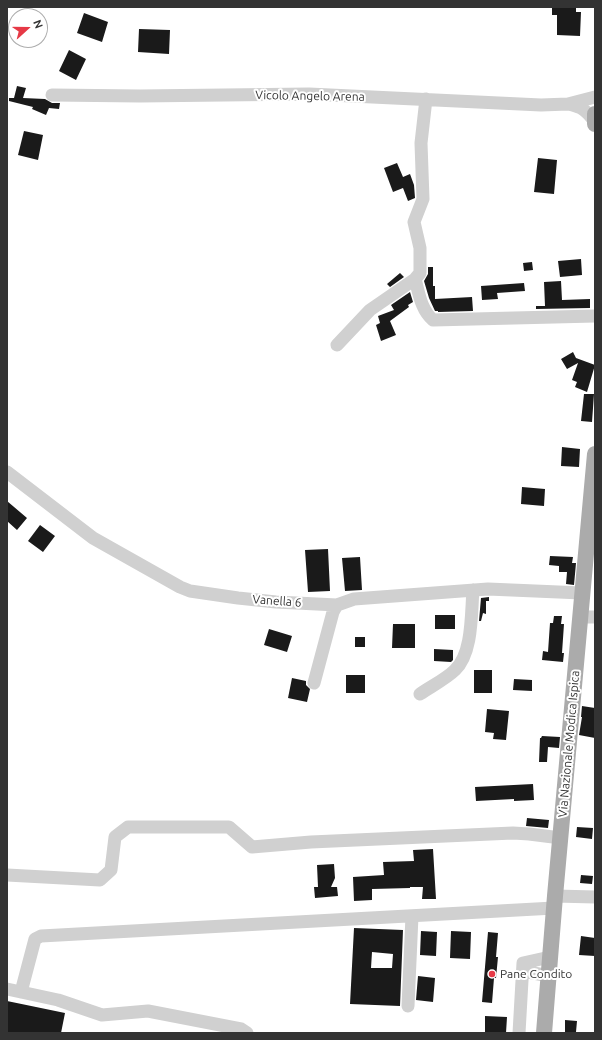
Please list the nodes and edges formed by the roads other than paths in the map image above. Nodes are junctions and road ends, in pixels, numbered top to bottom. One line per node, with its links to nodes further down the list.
1 (52, 95): 3 (street, Vicolo Angelo Arena)
2 (595, 97): 4 (street)
3 (426, 99): 4 (street, Vicolo Angelo Arena); 7 (street)
4 (568, 104): 6 (street)
5 (595, 114): 6 (main road)
6 (595, 123)
7 (415, 279): 8 (street); 9 (street)
8 (595, 316)
9 (337, 345)
10 (595, 454): 13 (main road, Via Nazionale Modica Ispica)
11 (7, 472): 14 (street, Vanella 6)
12 (473, 590): 13 (street, Vanella 6); 14 (street, Vanella 6); 17 (street)
13 (582, 593): 15 (main road, Via Nazionale Modica Ispica)
14 (337, 605): 16 (street)
15 (588, 617): 18 (main road, Via Nazionale Modica Ispica)
16 (314, 683)
17 (420, 694)
18 (561, 838): 19 (street); 21 (main road, Via Nazionale Modica Ispica)
19 (7, 875)
20 (595, 897): 21 (street)
21 (555, 902): 22 (street); 23 (main road, Via Nazionale Modica Ispica)
22 (412, 916): 27 (street); 28 (street)
23 (550, 957): 24 (street); 25 (main road, Via Nazionale Modica Ispica)
24 (523, 971): 25 (street); 30 (street)
25 (549, 976): 31 (main road, Via Nazionale Modica Ispica)
26 (7, 989): 27 (street)
27 (21, 992): 29 (street)
28 (408, 1006)
29 (247, 1033)
30 (519, 1033)
31 (544, 1033)

